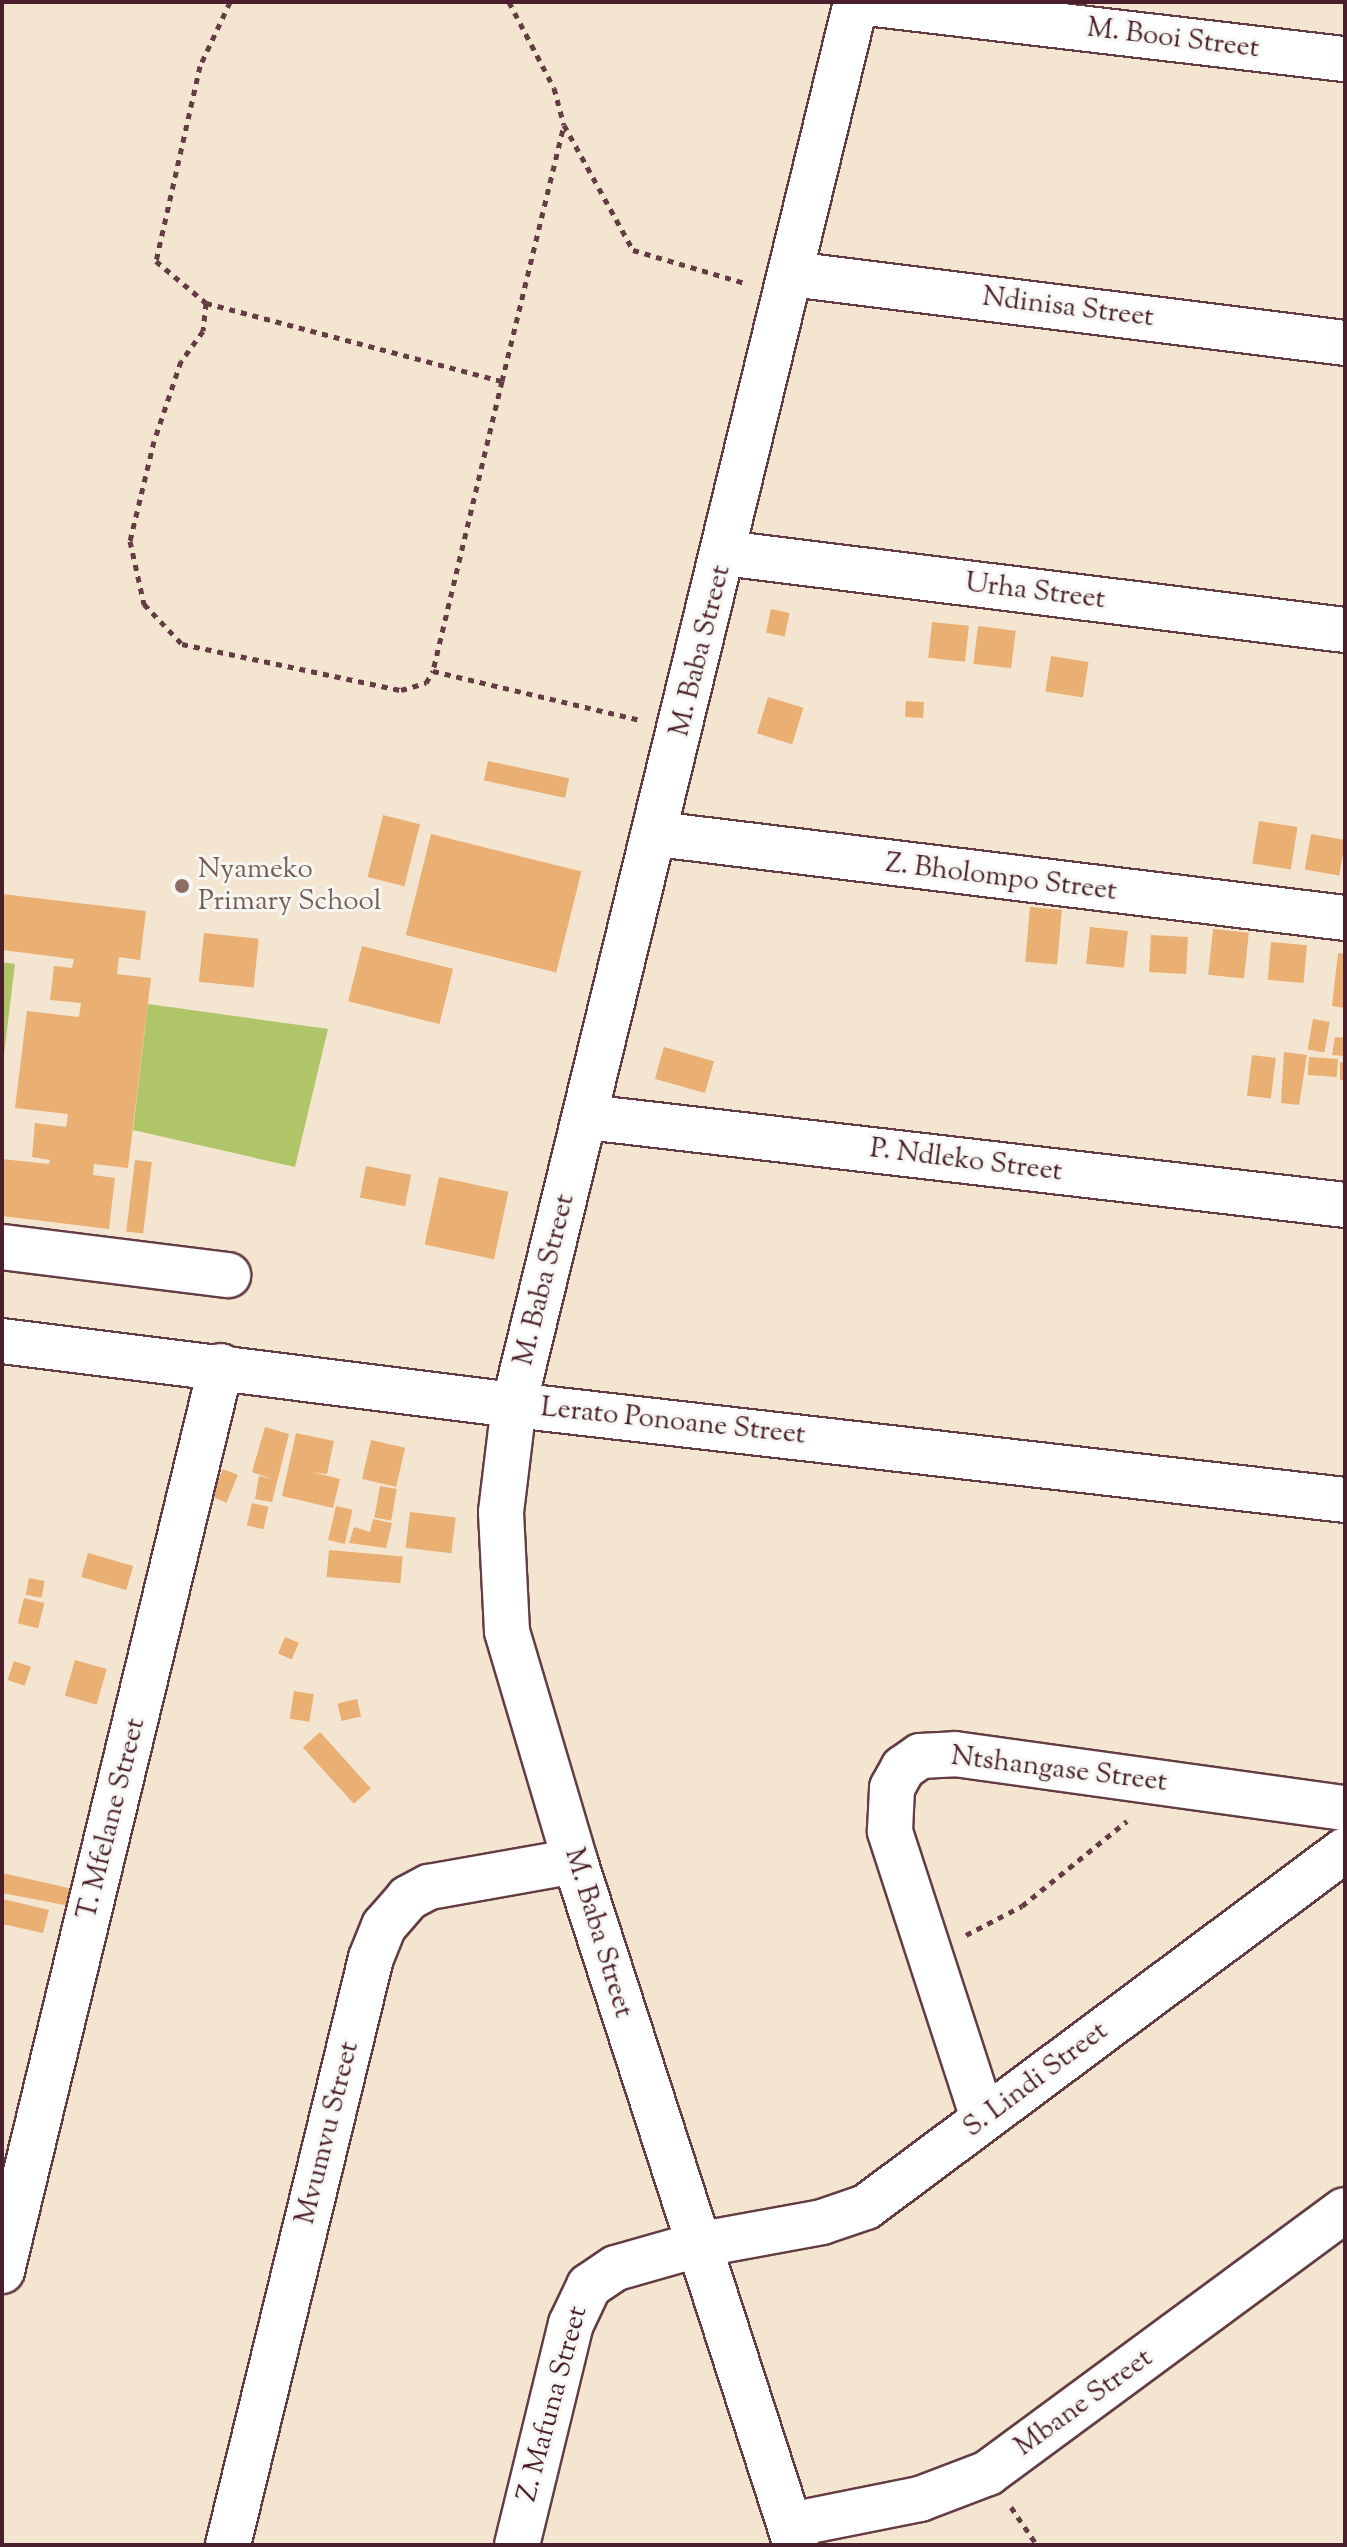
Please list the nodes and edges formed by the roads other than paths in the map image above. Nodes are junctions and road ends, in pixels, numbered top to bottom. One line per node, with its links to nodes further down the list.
1 (857, 2): 2 (street, M. Booi Street); 3 (street, M. Baba Street)
2 (1345, 59)
3 (789, 285): 4 (street, Ndinisa Street); 5 (street, M. Baba Street)
4 (1345, 343)
5 (724, 553): 6 (street, Urha Street); 7 (street, M. Baba Street)
6 (1345, 630)
7 (657, 834): 8 (street, Z. Bholompo Street); 9 (street, M. Baba Street)
8 (1345, 918)
9 (587, 1117): 10 (street, P. Ndleko Street); 15 (street, M. Baba Street)
10 (1345, 1205)
11 (2, 1247): 12 (street)
12 (228, 1275)
13 (2, 1341): 14 (street, Lerato Ponoane Street)
14 (221, 1366): 15 (street, Lerato Ponoane Street); 23 (street, T. Mfelane Street)
15 (514, 1405): 16 (street, Lerato Ponoane Street); 19 (street, M. Baba Street)
16 (1345, 1500)
17 (1345, 1808): 20 (street, Ntshangase Street)
18 (1345, 1850): 20 (street, S. Lindi Street)
19 (575, 1861): 22 (street, M. Baba Street); 25 (street, Mvumvu Street)
20 (983, 2118): 22 (street, S. Lindi Street)
21 (1345, 2210): 24 (street, Mbane Street)
22 (697, 2245): 24 (street, M. Baba Street); 26 (street, Z. Mafuna Street)
23 (2, 2271)
24 (793, 2535)
25 (228, 2545)
26 (517, 2545)

